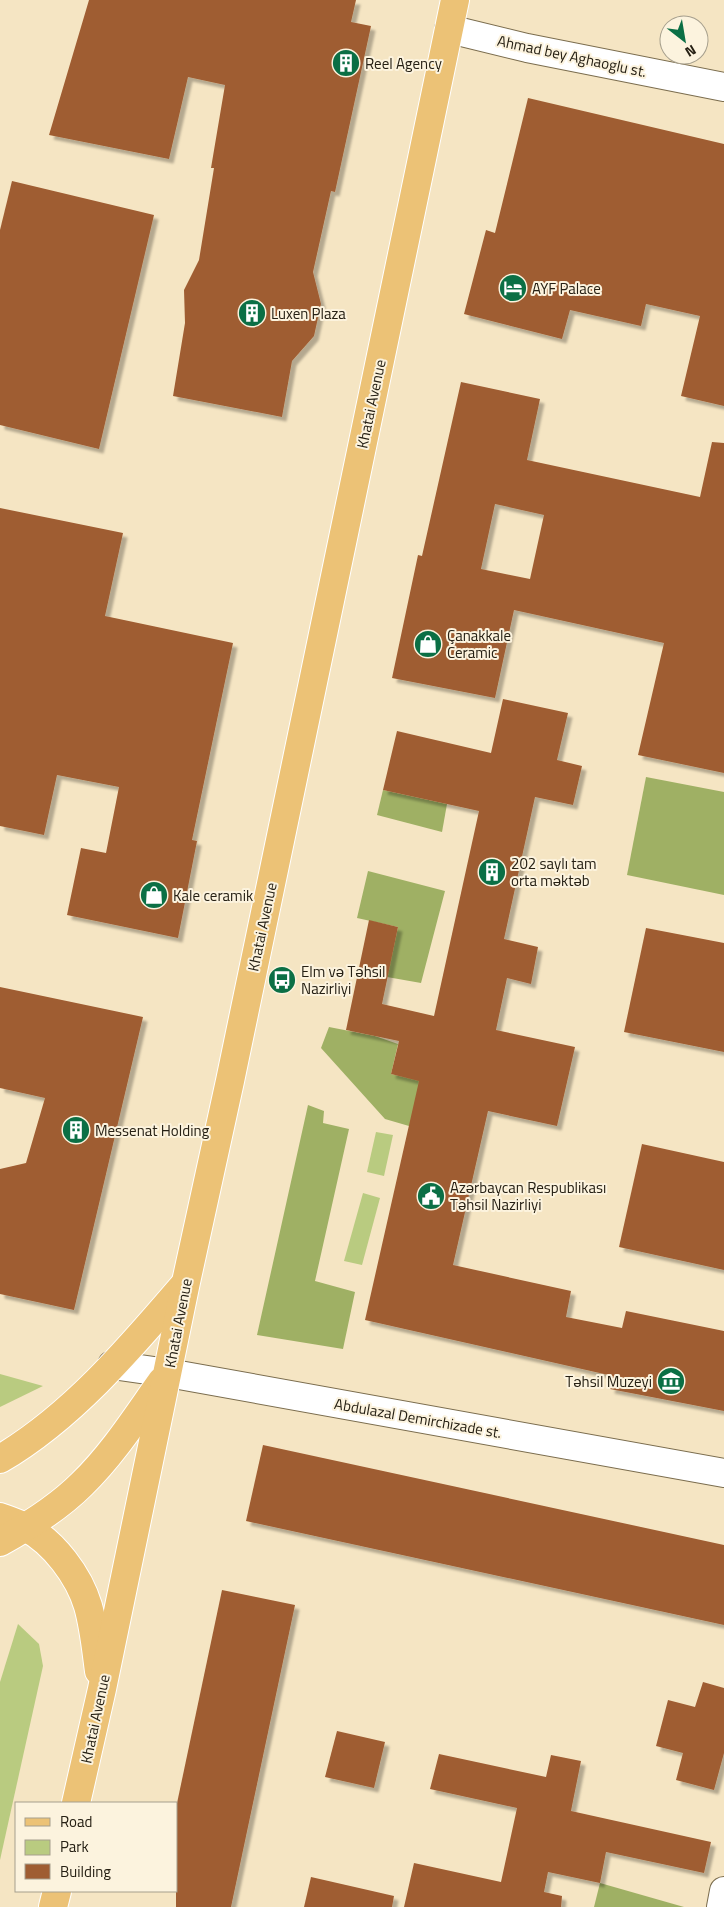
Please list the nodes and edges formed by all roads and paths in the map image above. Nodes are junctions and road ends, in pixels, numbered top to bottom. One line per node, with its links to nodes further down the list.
1 (455, 0): 2 (main road, Khatai Avenue)
2 (449, 29): 3 (street, Ahmad bey Aghaoglu st.); 4 (main road, Khatai Avenue)
3 (724, 87)
4 (186, 1282): 5 (main road); 6 (main road, Khatai Avenue)
5 (112, 1365): 6 (street, Abdulazal Demirchizade st.); 7 (main road)
6 (168, 1373): 8 (street, Abdulazal Demirchizade st.); 10 (main road); 12 (main road, Khatai Avenue)
7 (0, 1459)
8 (724, 1473)
9 (0, 1517): 10 (main road)
10 (26, 1527): 11 (main road); 12 (main road)
11 (0, 1542)
12 (102, 1690): 13 (main road, Khatai Avenue)
13 (76, 1802)
14 (724, 1891): 17 (street)
15 (56, 1892): 16 (main road)
16 (53, 1907)
17 (721, 1907)

